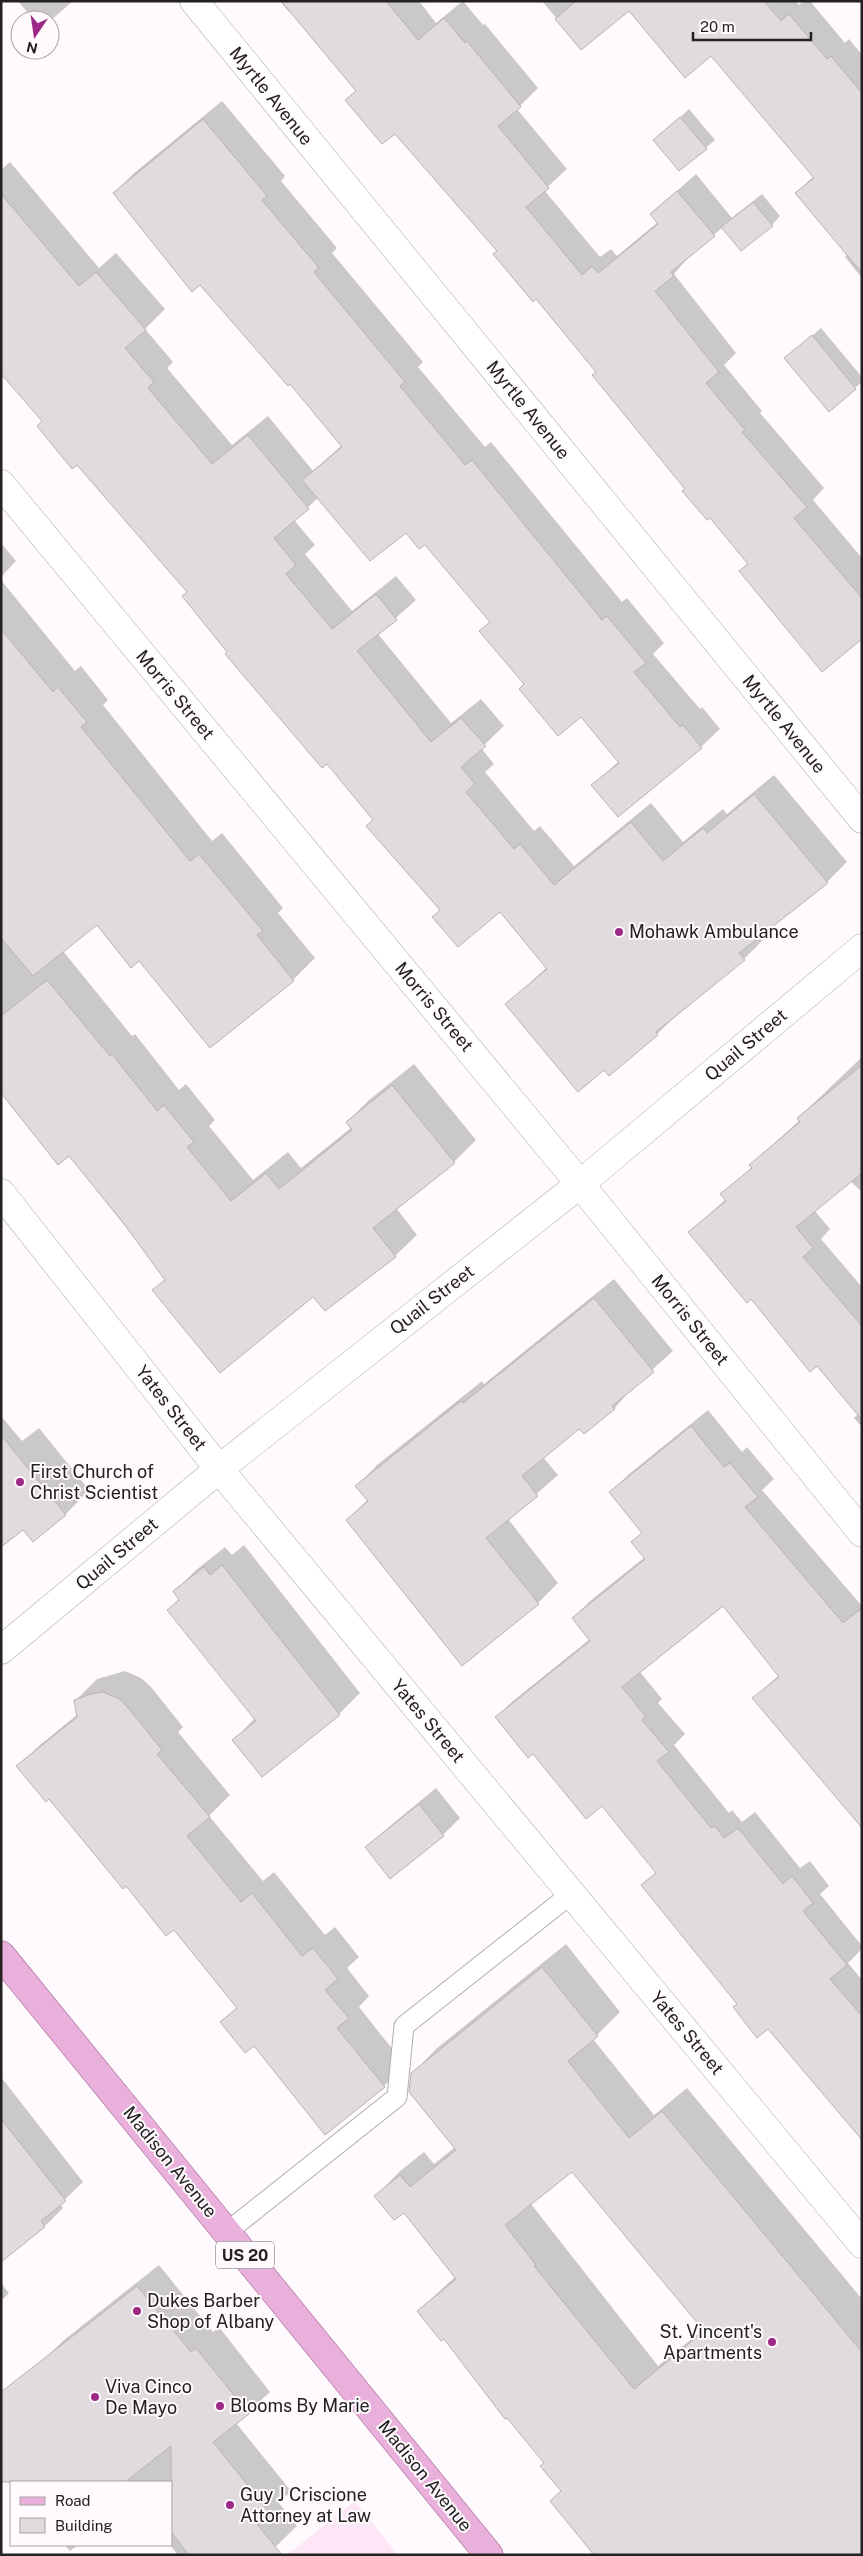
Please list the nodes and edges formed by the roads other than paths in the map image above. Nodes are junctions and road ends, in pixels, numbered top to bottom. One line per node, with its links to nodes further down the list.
1 (194, 1): 3 (street, Myrtle Avenue)
2 (1, 484): 5 (street, Morris Street)
3 (862, 819)
4 (862, 948): 5 (street, Quail Street)
5 (580, 1184): 7 (street, Quail Street); 8 (street, Morris Street)
6 (1, 1193): 7 (street, Yates Street)
7 (219, 1470): 9 (street, Quail Street); 10 (street, Yates Street)
8 (862, 1533)
9 (1, 1650)
10 (571, 1894): 12 (lane); 13 (street, Yates Street)
11 (1, 1955): 12 (main road, Madison Avenue / US 20)
12 (227, 2232): 14 (main road, Madison Avenue / US 20)
13 (862, 2244)
14 (490, 2555)

